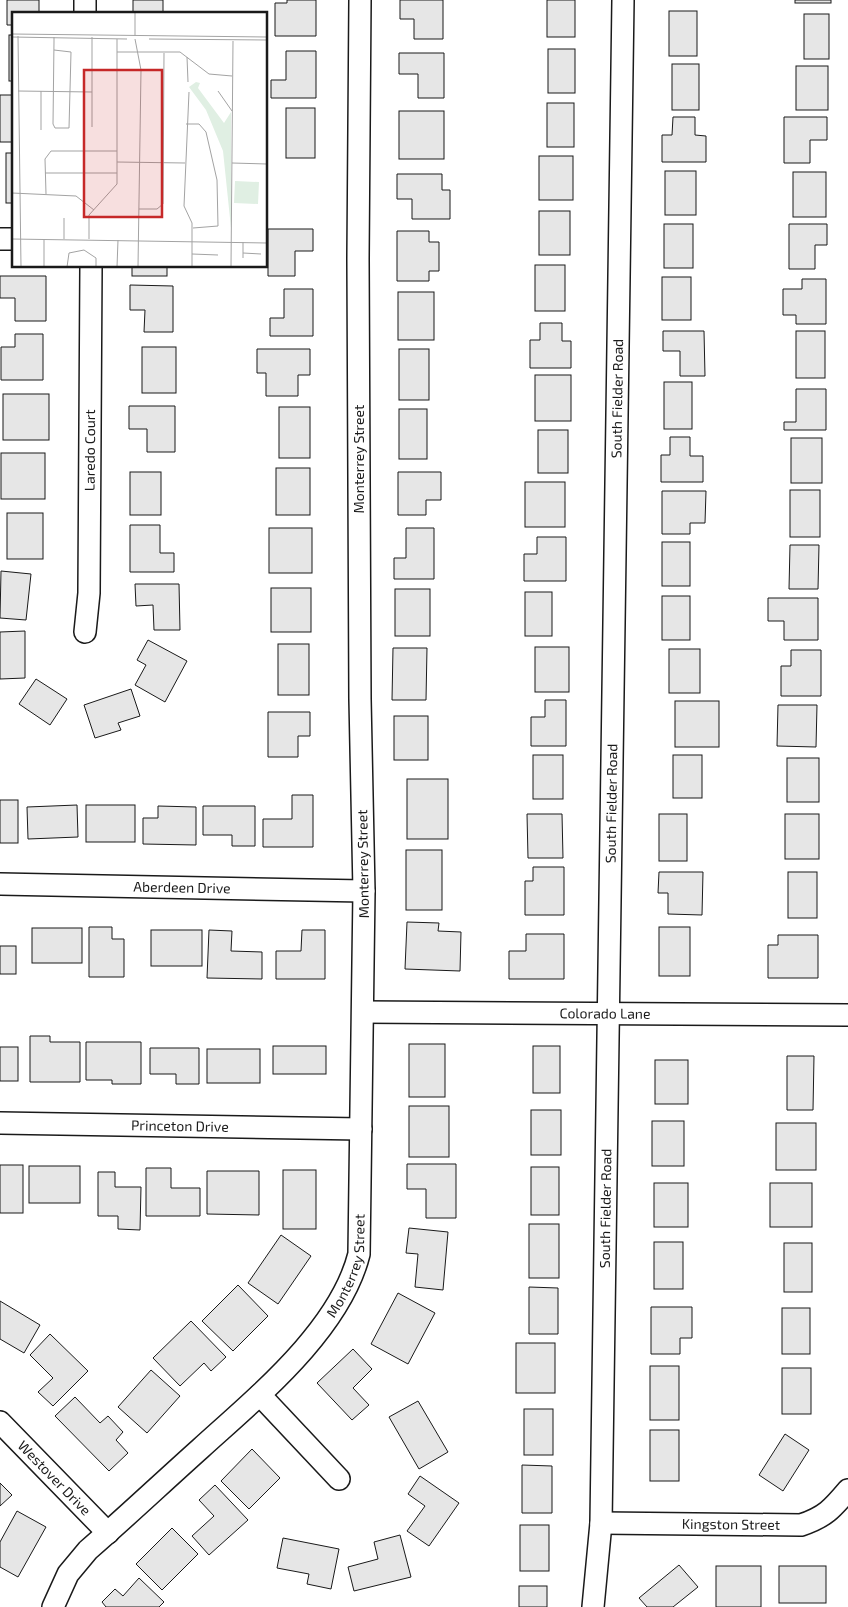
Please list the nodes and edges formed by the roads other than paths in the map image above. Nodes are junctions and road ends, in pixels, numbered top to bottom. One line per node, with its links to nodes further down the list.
1 (360, 0): 6 (street, Monterrey Street)
2 (623, 0): 8 (street, South Fielder Road)
3 (91, 268): 4 (street, Laredo Court)
4 (85, 632)
5 (0, 884): 6 (street, Aberdeen Drive)
6 (364, 891): 7 (street, Monterrey Street)
7 (363, 1012): 8 (street, Colorado Lane); 11 (street, Monterrey Street)
8 (608, 1014): 9 (street, Colorado Lane); 16 (street, South Fielder Road)
9 (848, 1015)
10 (0, 1123): 11 (street, Princeton Drive)
11 (361, 1129): 12 (street, Monterrey Street)
12 (260, 1395): 14 (street); 17 (street, Monterrey Street)
13 (0, 1422): 17 (street, Westover Drive)
14 (339, 1480)
15 (848, 1490): 16 (street, Kingston Street)
16 (601, 1523): 19 (street, South Fielder Road)
17 (108, 1533): 18 (street, Monterrey Street)
18 (53, 1607)
19 (593, 1607)

